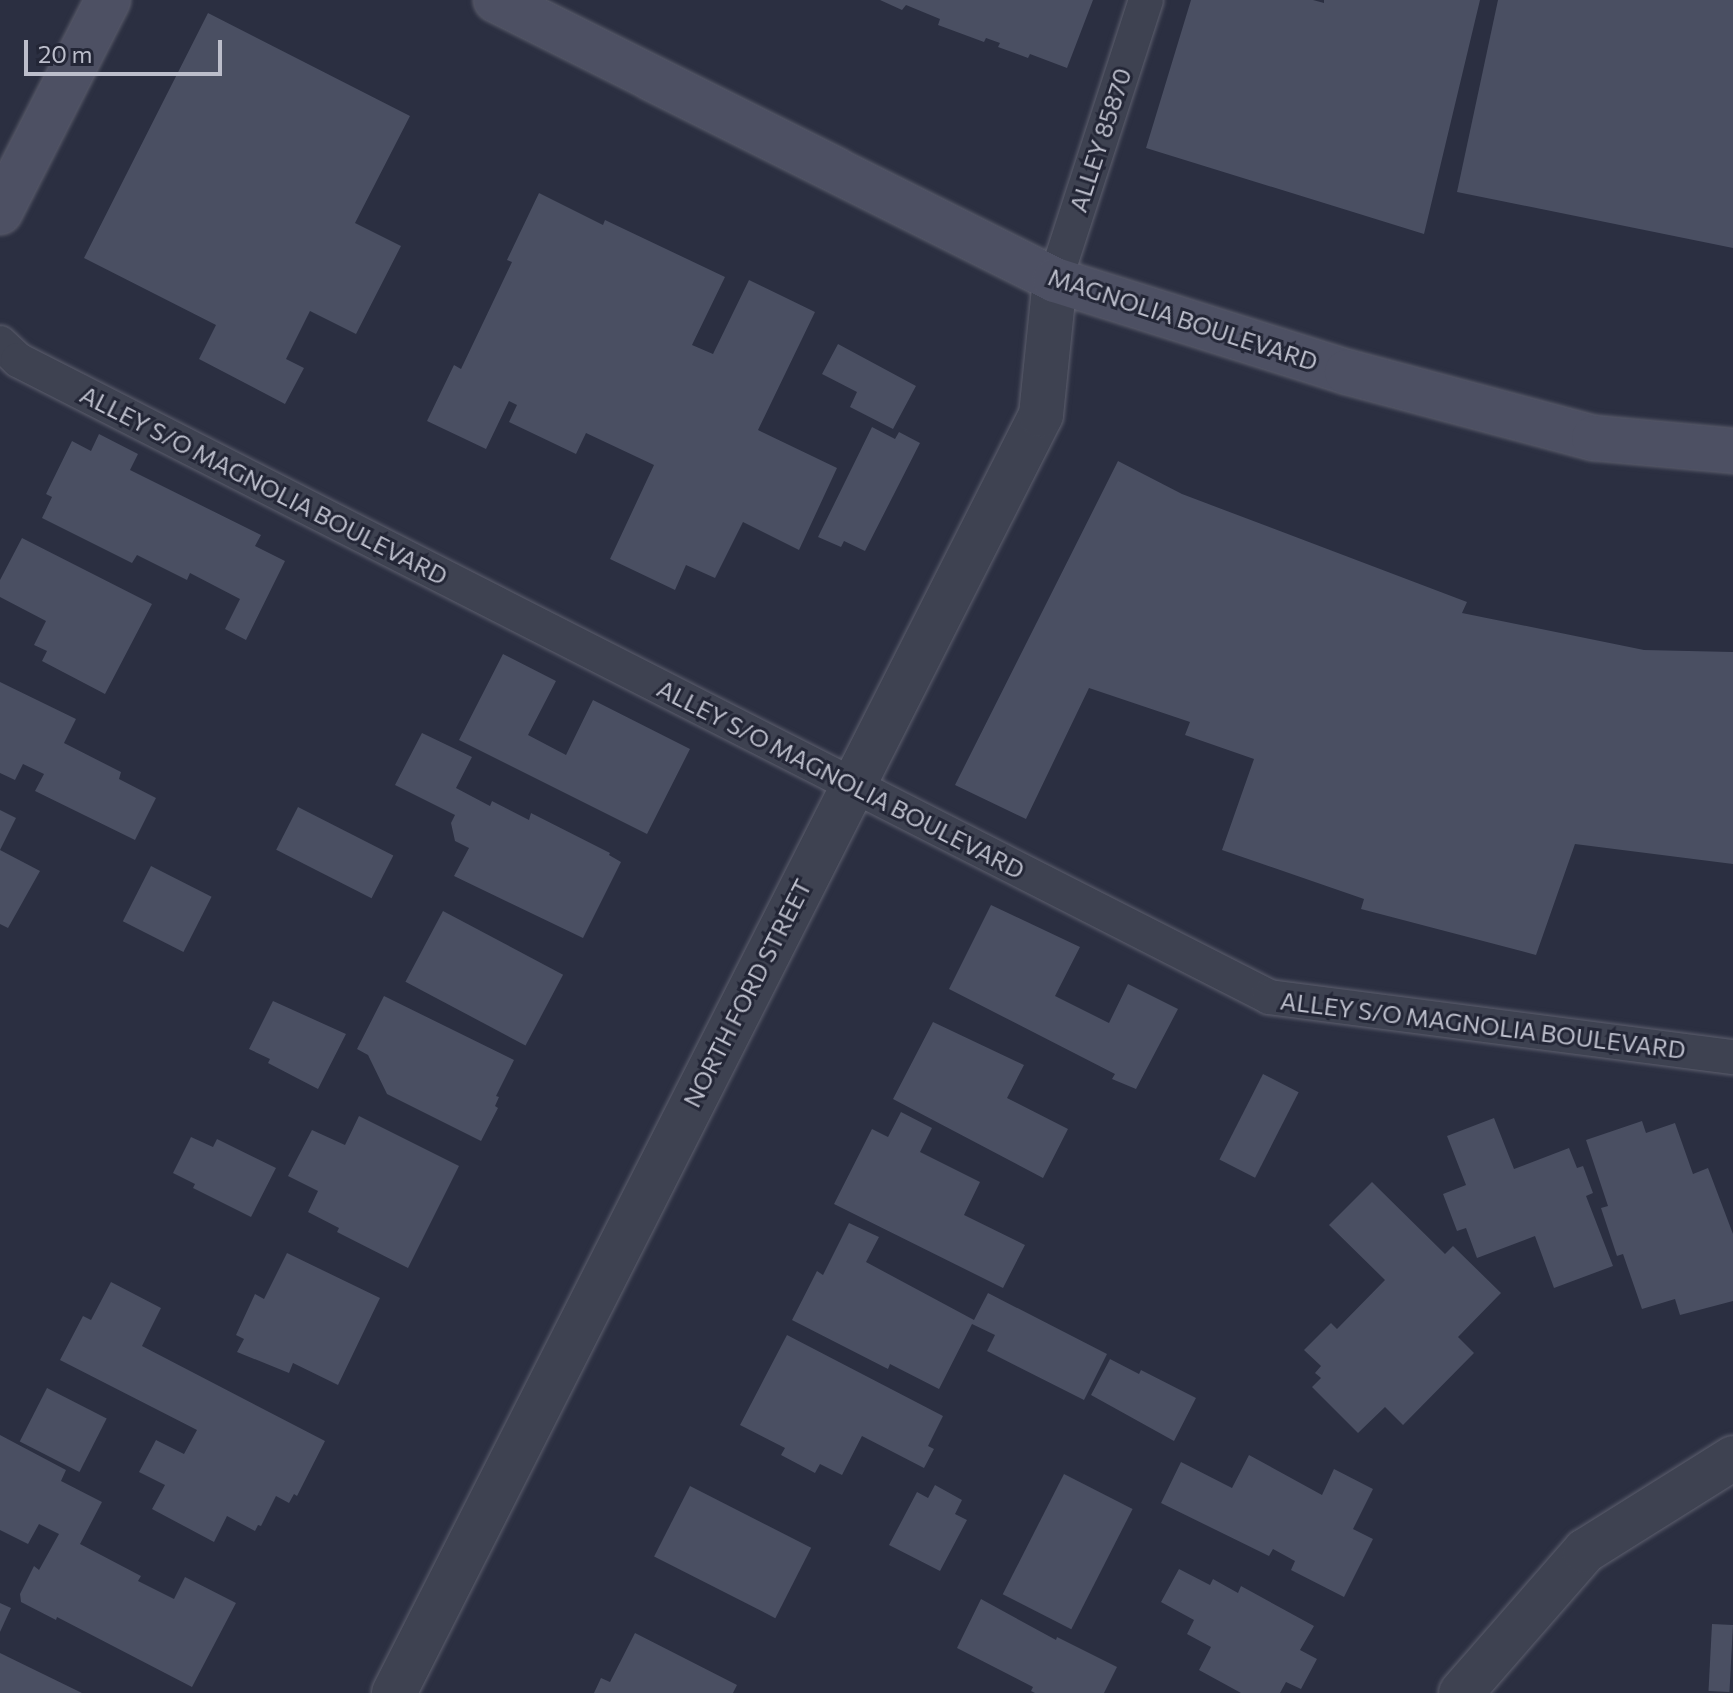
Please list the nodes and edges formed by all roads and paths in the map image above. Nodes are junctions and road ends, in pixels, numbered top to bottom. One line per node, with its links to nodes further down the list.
1 (108, 0): 4 (main road)
2 (496, 0): 5 (main road, MAGNOLIA BOULEVARD)
3 (1146, 0): 5 (lane, ALLEY 85870)
4 (0, 212)
5 (1055, 280): 7 (main road, MAGNOLIA BOULEVARD); 8 (street, NORTH FORD STREET)
6 (0, 343): 8 (lane, ALLEY S/O MAGNOLIA BOULEVARD)
7 (1733, 451)
8 (853, 785): 9 (lane, ALLEY S/O MAGNOLIA BOULEVARD); 11 (street, NORTH FORD STREET)
9 (1733, 1057)
10 (1733, 1458): 12 (street)
11 (394, 1693)
12 (1461, 1693)

